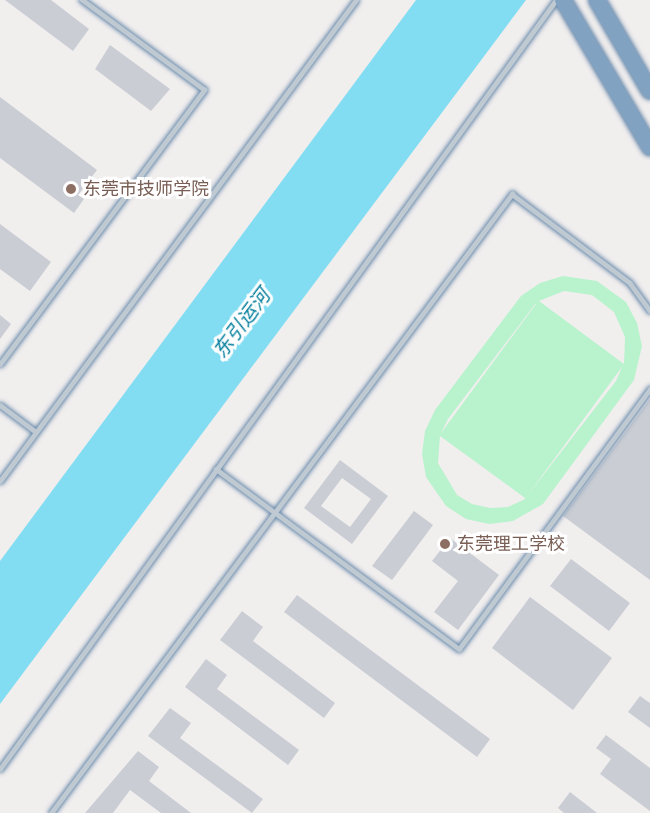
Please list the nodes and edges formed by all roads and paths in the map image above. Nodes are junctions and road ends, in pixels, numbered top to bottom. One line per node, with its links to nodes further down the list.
1 (82, 0): 9 (lane)
2 (356, 0): 12 (lane)
3 (556, 0): 13 (lane)
4 (563, 0): 7 (highway)
5 (597, 0): 6 (highway)
6 (650, 91)
7 (650, 147)
8 (650, 311): 15 (lane)
9 (0, 364)
10 (650, 389): 15 (lane)
11 (0, 405): 12 (lane)
12 (36, 432): 14 (lane)
13 (216, 469): 15 (lane); 16 (lane)
14 (0, 481)
15 (275, 513): 17 (lane)
16 (0, 769)
17 (51, 813)

